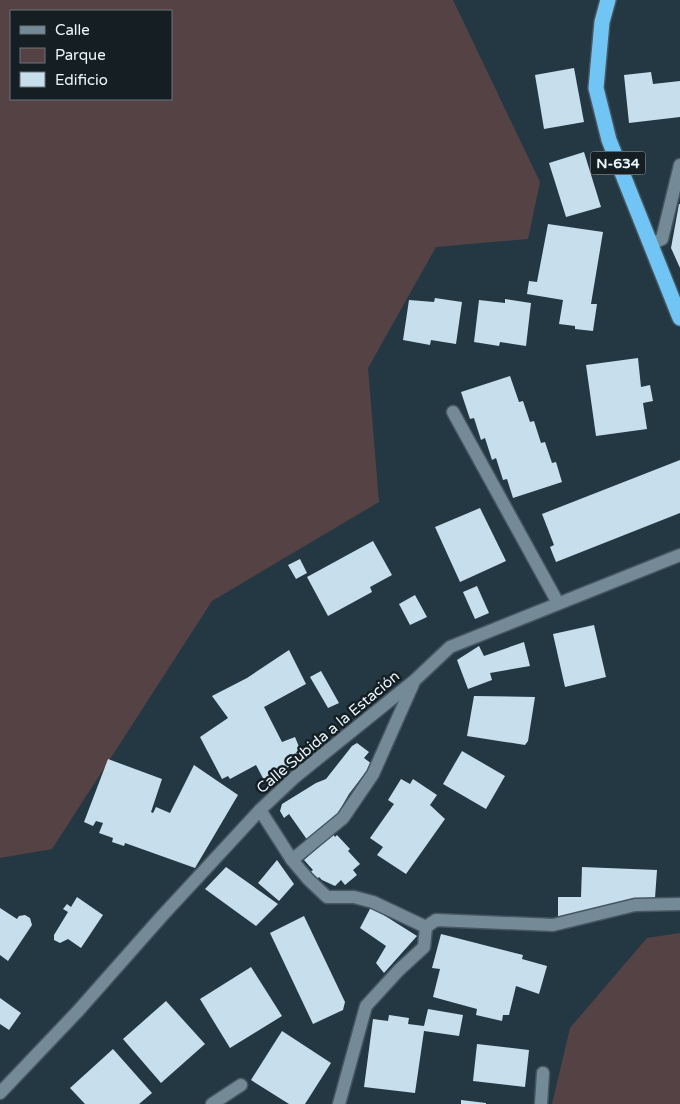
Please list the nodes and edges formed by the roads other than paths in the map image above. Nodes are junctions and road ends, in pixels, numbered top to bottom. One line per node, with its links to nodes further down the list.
1 (608, 0): 3 (highway, N-634)
2 (680, 165): 3 (street)
3 (651, 244): 4 (highway, N-634)
4 (680, 318)
5 (453, 412): 7 (street)
6 (680, 555): 7 (street, Calle Subida a la Estación)
7 (558, 603): 8 (street, Calle Subida a la Estación)
8 (414, 681): 9 (street, Calle Subida a la Estación); 10 (street)
9 (260, 810): 10 (street); 15 (street, Calle Subida a la Estación)
10 (292, 860): 12 (street)
11 (680, 904): 12 (street)
12 (426, 927): 17 (street)
13 (543, 1072): 18 (street)
14 (240, 1085): 16 (street)
15 (0, 1094)
16 (212, 1104)
17 (339, 1104)
18 (541, 1104)

